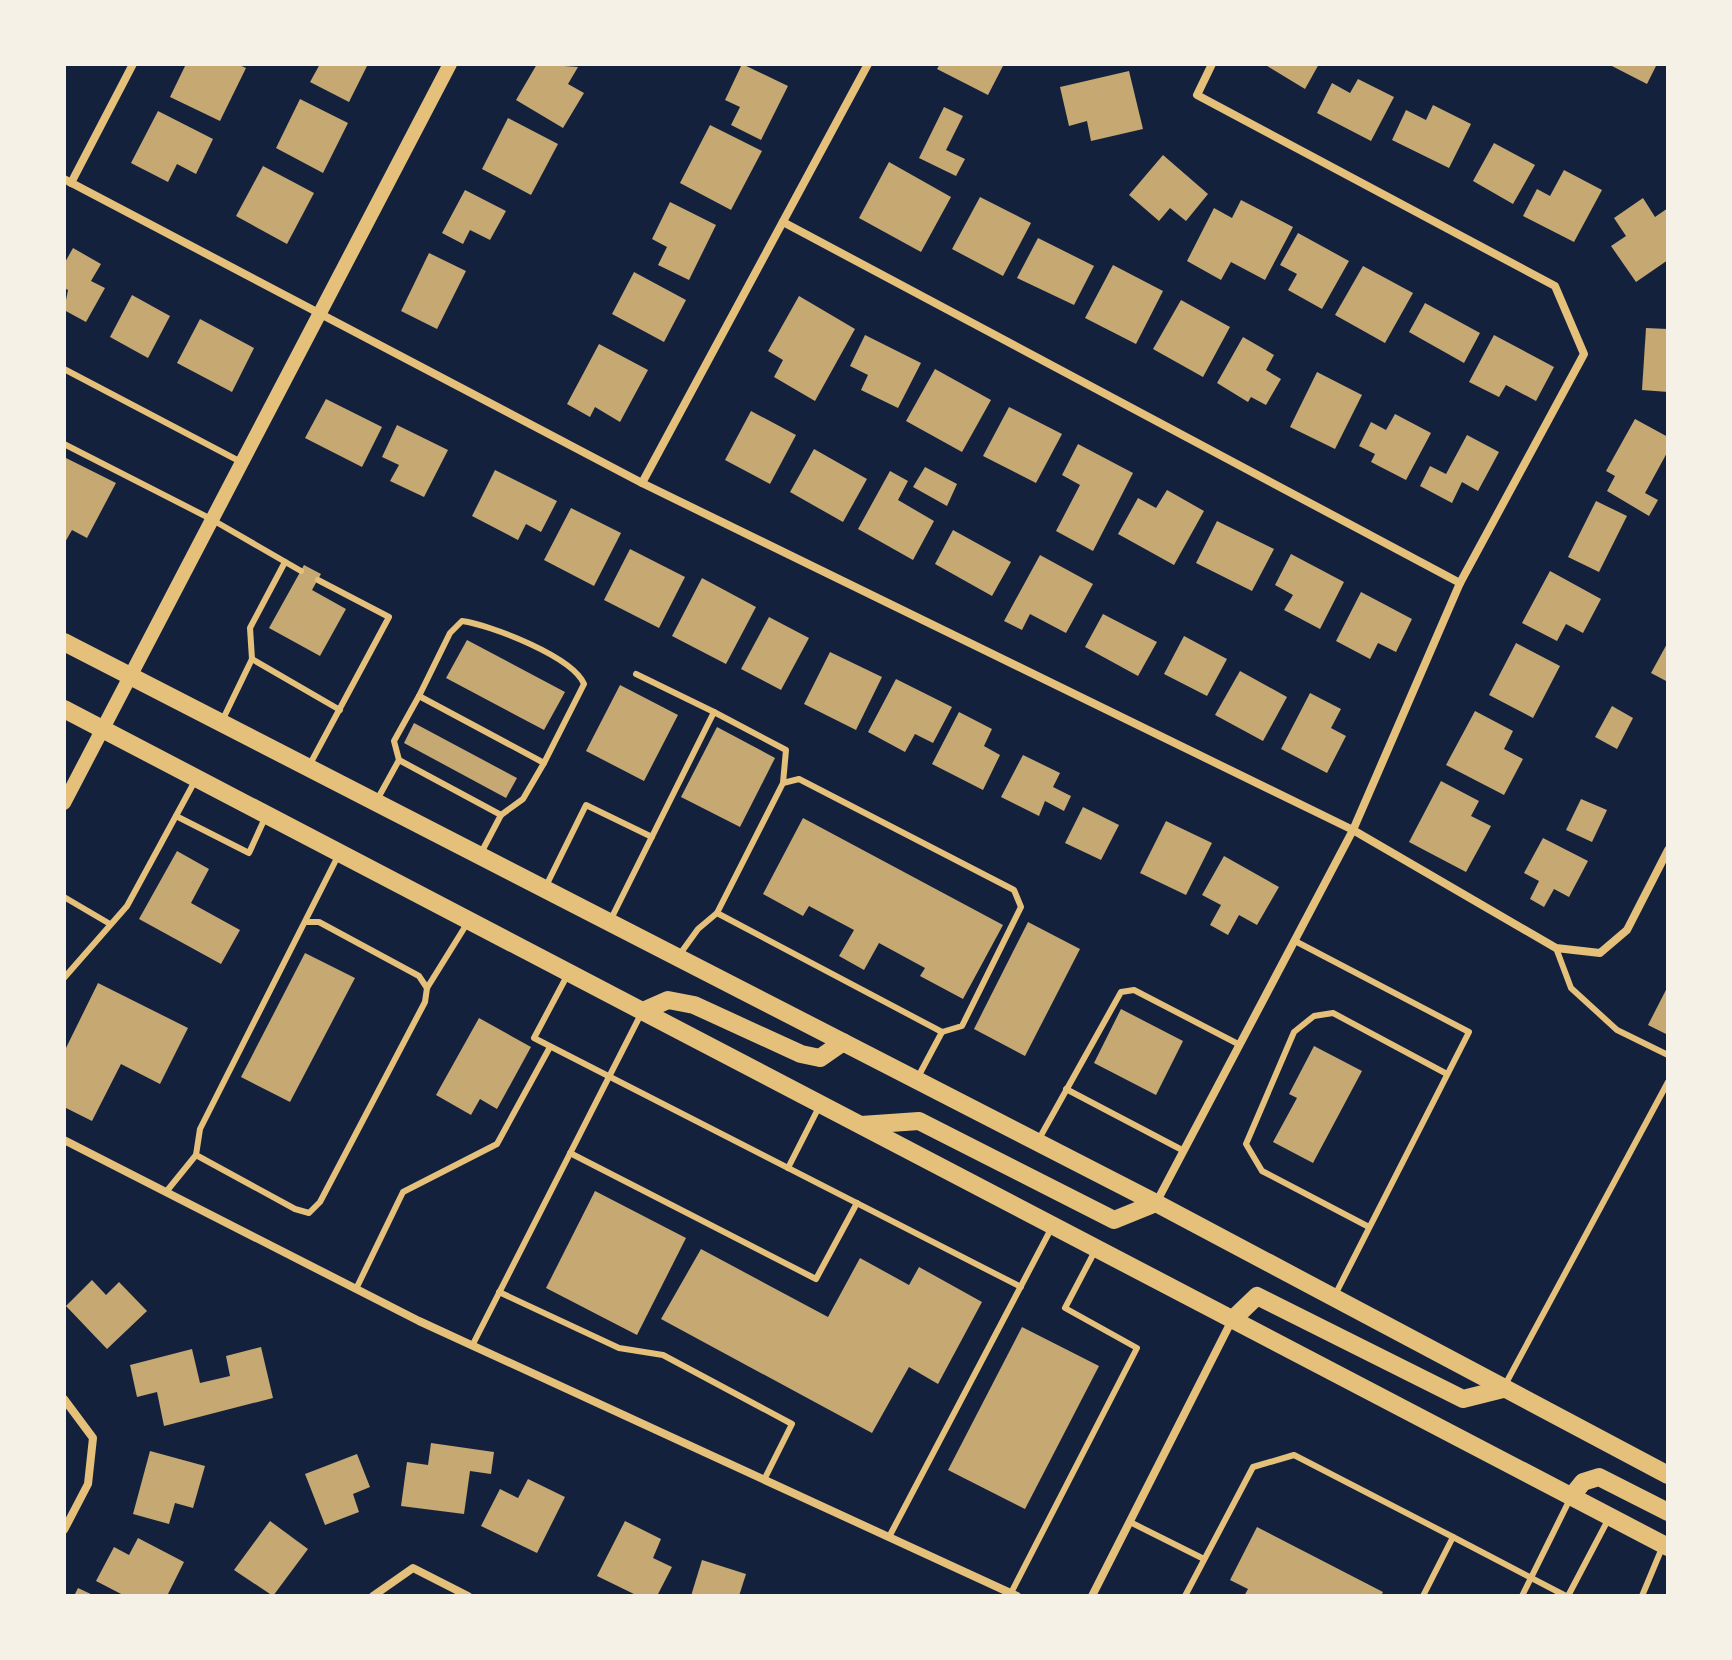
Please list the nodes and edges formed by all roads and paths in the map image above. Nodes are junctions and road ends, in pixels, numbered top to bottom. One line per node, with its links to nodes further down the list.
1 (133, 64): 5 (street)
2 (450, 64): 7 (street)
3 (868, 64): 6 (street)
4 (1212, 64): 16 (street)
5 (68, 181): 7 (street)
6 (783, 222): 11 (street); 16 (street)
7 (319, 313): 10 (street); 11 (street)
8 (64, 369): 10 (lane)
9 (64, 444): 12 (lane)
10 (241, 462): 12 (street)
11 (642, 483): 37 (street)
12 (211, 519): 13 (lane); 20 (street)
13 (285, 562): 14 (lane); 18 (lane)
14 (301, 571)
15 (318, 580): 23 (lane)
16 (1460, 583): 37 (street)
17 (64, 642): 20 (main road)
18 (252, 659): 23 (lane); 25 (lane)
19 (636, 674): 24 (lane)
20 (129, 676): 25 (main road); 26 (street)
21 (419, 696): 27 (lane); 28 (lane); 28 (lane)
22 (64, 709): 26 (main road)
23 (340, 710): 29 (lane)
24 (714, 712): 31 (lane); 38 (lane)
25 (221, 722): 29 (main road)
26 (102, 729): 30 (main road); 32 (street)
27 (399, 760): 33 (lane); 35 (lane)
28 (544, 763): 35 (lane)
29 (308, 767): 33 (main road)
30 (197, 778): 34 (main road); 36 (lane)
31 (783, 783): 44 (lane); 56 (lane)
32 (64, 803)
33 (376, 803): 41 (main road)
34 (266, 815): 36 (lane); 40 (main road)
35 (501, 815): 41 (lane)
36 (176, 816): 48 (lane)
37 (1353, 830): 49 (street); 50 (street)
38 (652, 837): 42 (lane); 47 (lane)
39 (1668, 850): 50 (street)
40 (339, 853): 45 (main road); 46 (lane)
41 (479, 856): 42 (main road)
42 (545, 889): 47 (main road)
43 (64, 897): 48 (lane)
44 (717, 913): 51 (lane); 56 (lane)
45 (468, 921): 52 (main road); 54 (lane)
46 (307, 922): 54 (lane); 72 (lane)
47 (610, 923): 51 (main road)
48 (110, 924): 53 (lane)
49 (1295, 941): 58 (street); 61 (lane)
50 (1556, 948): 60 (lane)
51 (678, 958): 57 (main road)
52 (569, 973): 55 (main road); 59 (lane)
53 (64, 978)
54 (427, 988): 72 (lane)
55 (643, 1011): 57 (main road); 62 (lane); 66 (main road)
56 (942, 1032): 63 (lane)
57 (843, 1042): 63 (main road)
58 (1240, 1045): 65 (lane); 70 (street)
59 (550, 1047): 62 (lane); 81 (lane)
60 (1668, 1055)
61 (1447, 1074): 78 (lane); 78 (lane)
62 (609, 1077): 71 (lane); 73 (lane)
63 (917, 1080): 69 (main road)
64 (1668, 1082): 86 (lane)
65 (1066, 1089): 69 (lane); 70 (lane)
66 (820, 1104): 67 (main road); 73 (lane)
67 (861, 1125): 76 (main road); 77 (main road)
68 (64, 1140): 74 (street)
69 (1037, 1142): 76 (main road)
70 (1184, 1151): 76 (street)
71 (570, 1153): 75 (lane); 82 (lane)
72 (196, 1155): 74 (lane)
73 (788, 1168): 75 (lane)
74 (166, 1192): 81 (street)
75 (857, 1203): 80 (lane)
76 (1156, 1203): 83 (main road)
77 (1053, 1226): 79 (main road); 80 (lane)
78 (1369, 1227): 83 (lane)
79 (1096, 1249): 84 (main road); 100 (lane)
80 (1021, 1287): 95 (lane)
81 (356, 1289): 85 (street)
82 (499, 1292): 85 (lane); 89 (lane)
83 (1333, 1298): 86 (main road)
84 (1232, 1320): 86 (main road); 90 (main road); 93 (street)
85 (472, 1346): 89 (street)
86 (1503, 1389): 88 (main road)
87 (64, 1399): 94 (street)
88 (1668, 1475)
89 (764, 1480): 95 (street)
90 (1571, 1497): 91 (main road); 92 (main road); 99 (lane)
91 (1668, 1512)
92 (1609, 1517): 97 (main road); 107 (lane)
93 (1130, 1522): 98 (lane); 103 (street)
94 (64, 1530)
95 (889, 1537): 100 (street)
96 (1453, 1537): 98 (lane); 99 (lane); 105 (lane)
97 (1666, 1546): 108 (lane)
98 (1204, 1559): 104 (lane)
99 (1531, 1578): 106 (lane); 107 (lane)
100 (1014, 1594)
101 (373, 1596): 102 (street)
102 (468, 1596)
103 (1092, 1596)
104 (1185, 1596)
105 (1423, 1596)
106 (1522, 1596)
107 (1567, 1596)
108 (1642, 1596)

